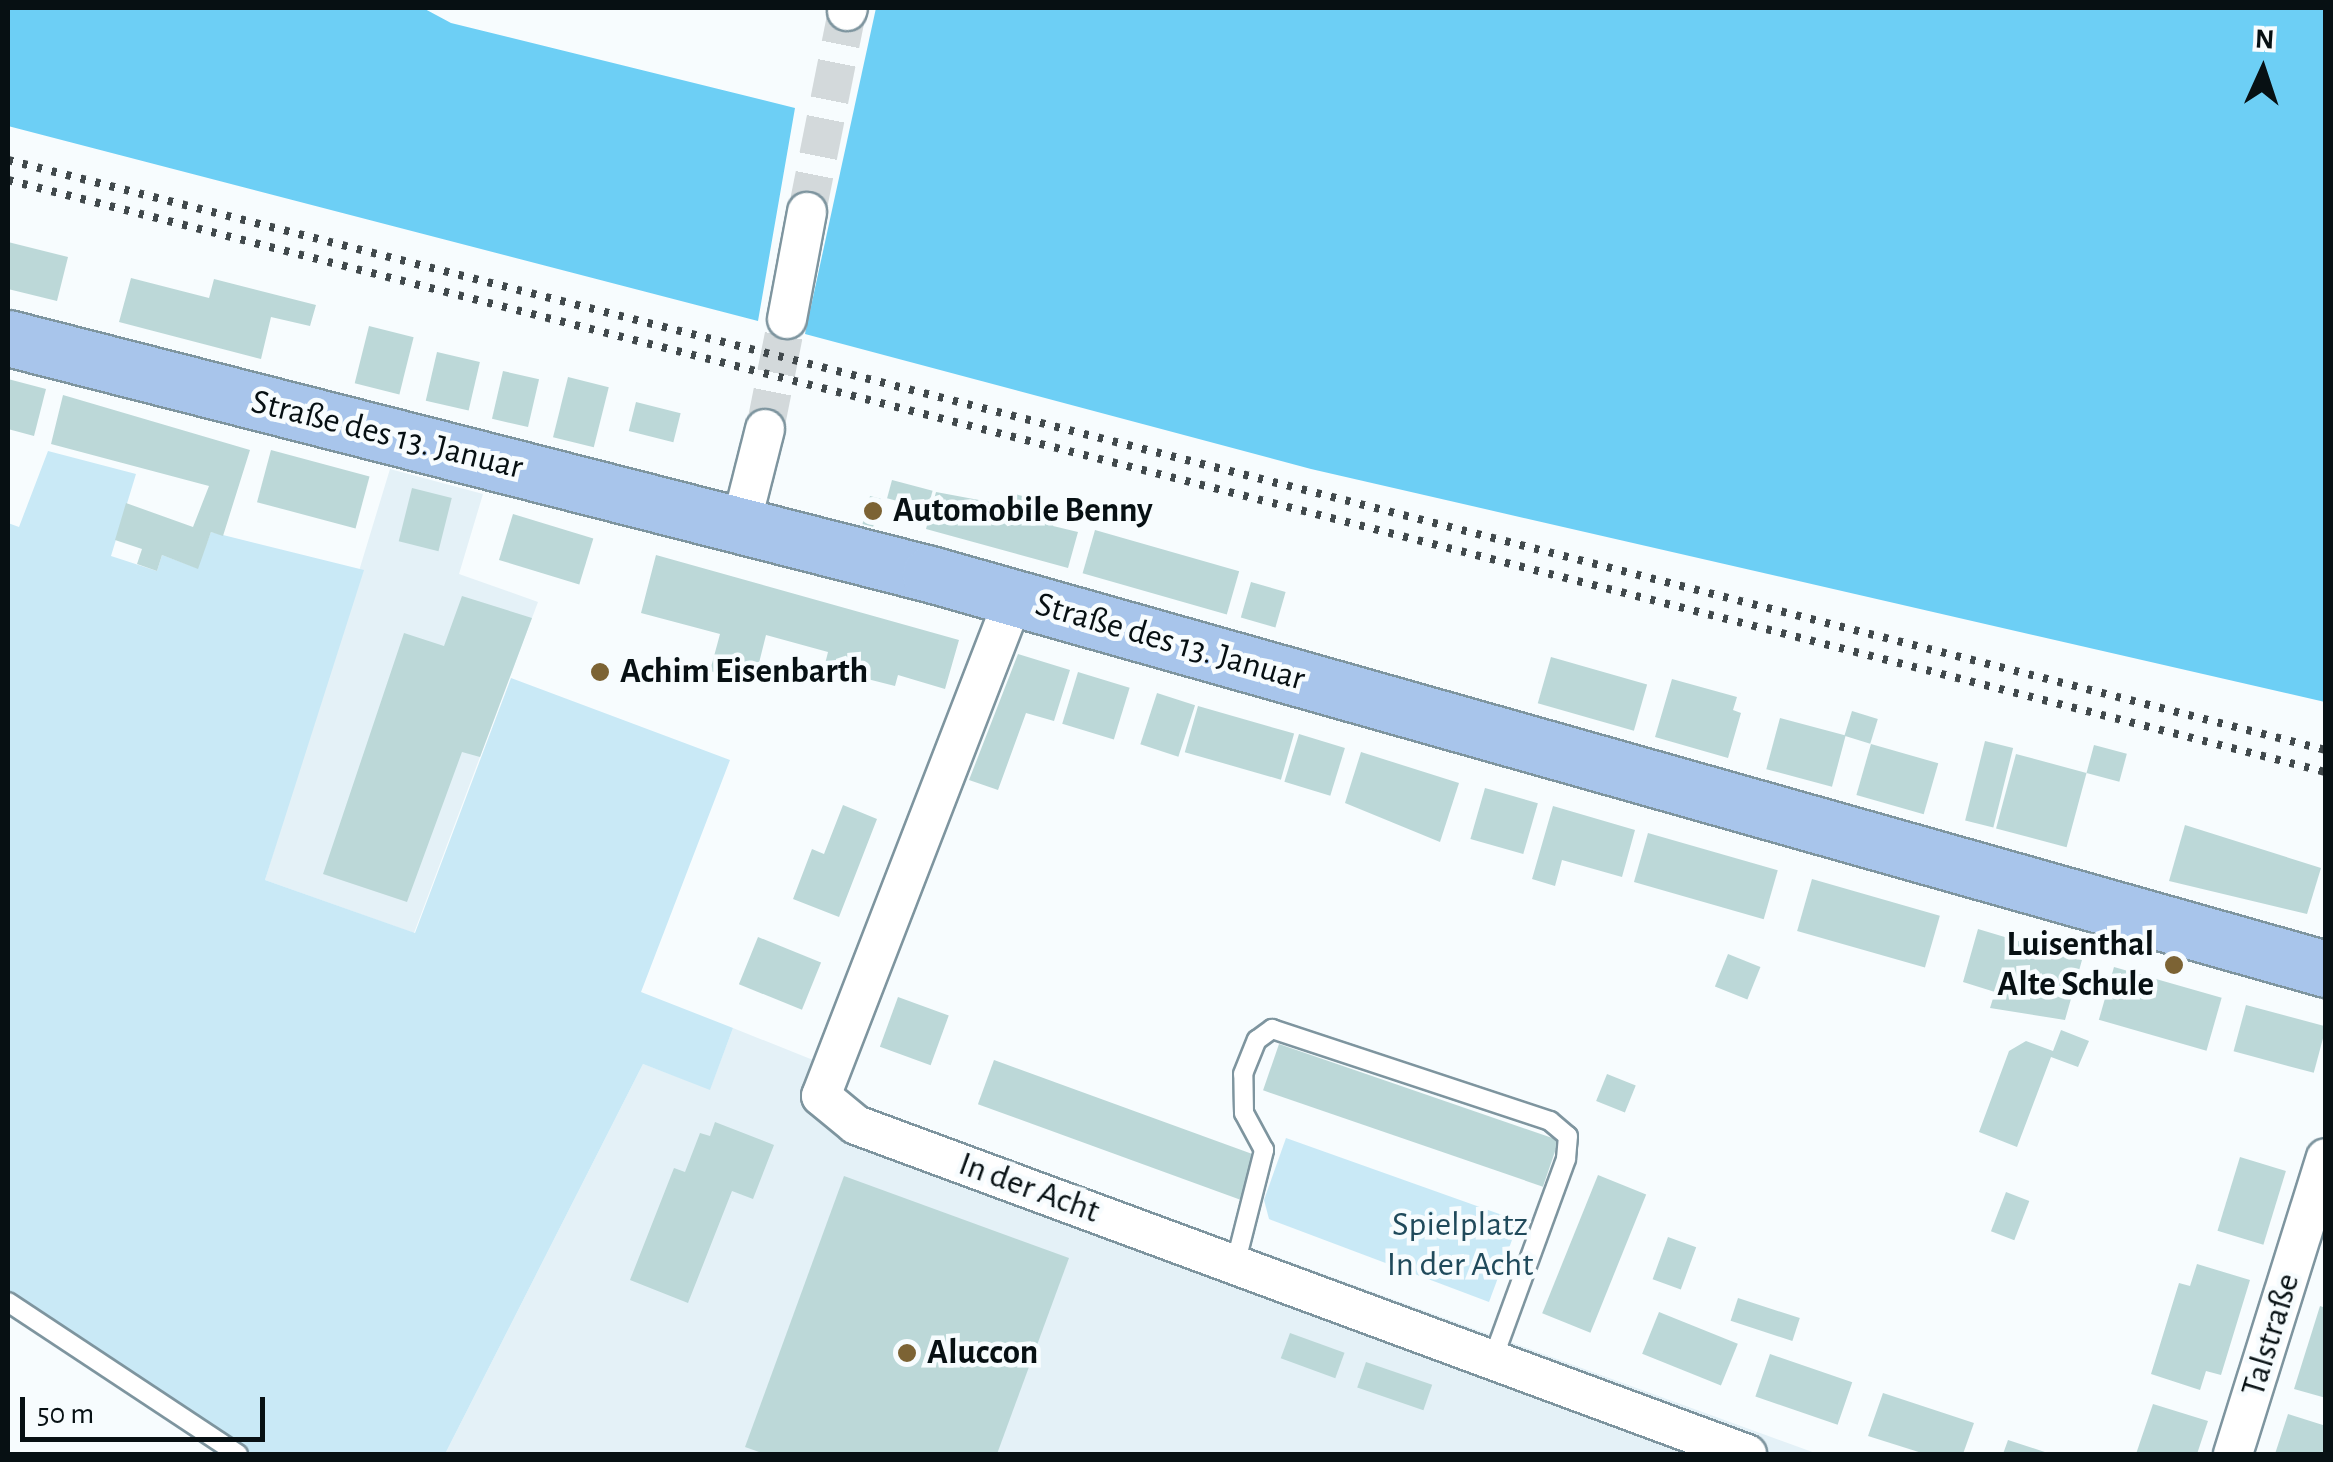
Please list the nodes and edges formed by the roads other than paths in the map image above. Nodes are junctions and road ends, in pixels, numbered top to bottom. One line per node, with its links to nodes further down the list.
1 (807, 212): 2 (street)
2 (787, 318)
3 (8, 338): 5 (main road, Straße des 13. Januar)
4 (765, 429): 5 (street)
5 (741, 524): 6 (main road, Straße des 13. Januar)
6 (1014, 598): 7 (main road, Straße des 13. Januar); 9 (street, In der Acht)
7 (2326, 970)
8 (2326, 1158): 14 (street, Talstraße)
9 (1235, 1266): 11 (street, In der Acht); 11 (lane)
10 (8, 1302): 12 (lane)
11 (1492, 1361): 13 (street, In der Acht)
12 (238, 1454)
13 (1747, 1454)
14 (2234, 1454)

